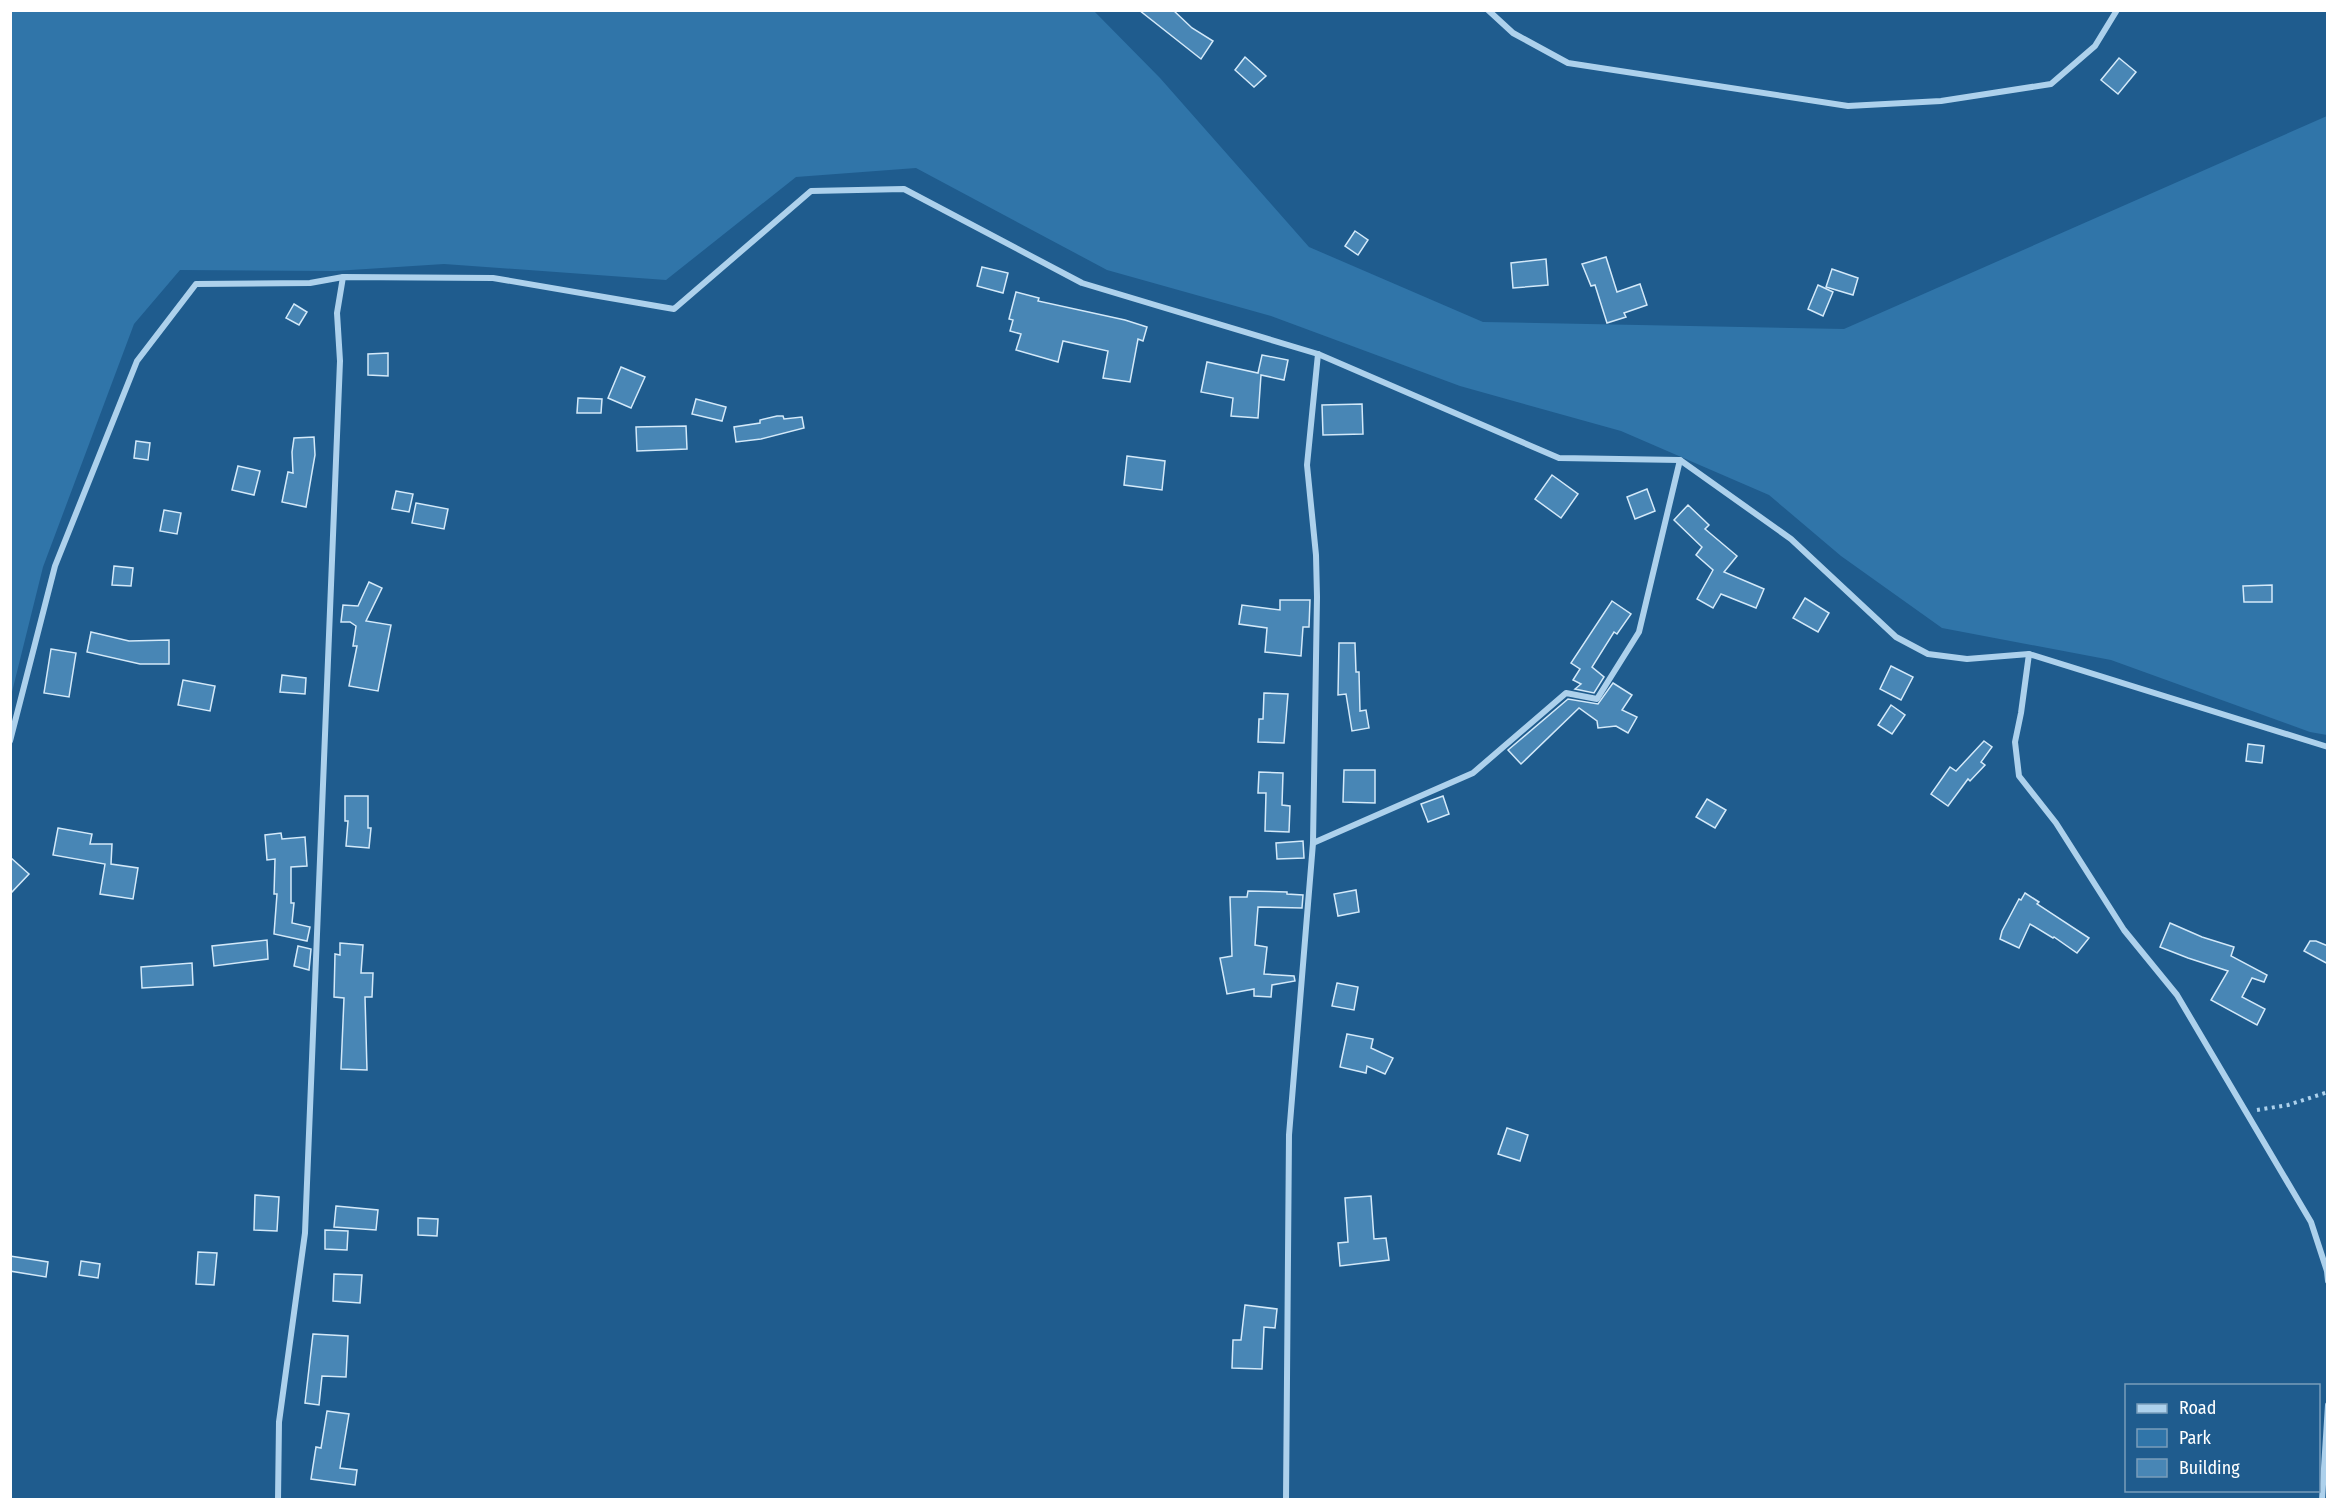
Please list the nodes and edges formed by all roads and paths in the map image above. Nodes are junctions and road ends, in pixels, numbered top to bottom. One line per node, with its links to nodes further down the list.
1 (1488, 10): 2 (street)
2 (2117, 10)
3 (343, 277): 4 (street); 7 (street); 14 (street)
4 (1318, 354): 5 (street); 9 (street)
5 (1680, 460): 6 (street); 9 (street)
6 (2029, 654): 8 (street); 11 (street)
7 (10, 741)
8 (2328, 747)
9 (1313, 843): 15 (street)
10 (2328, 1092): 11 (path)
11 (2245, 1112): 12 (street)
12 (2328, 1281)
13 (2328, 1405): 16 (street)
14 (278, 1500)
15 (1286, 1500)
16 (2322, 1500)

